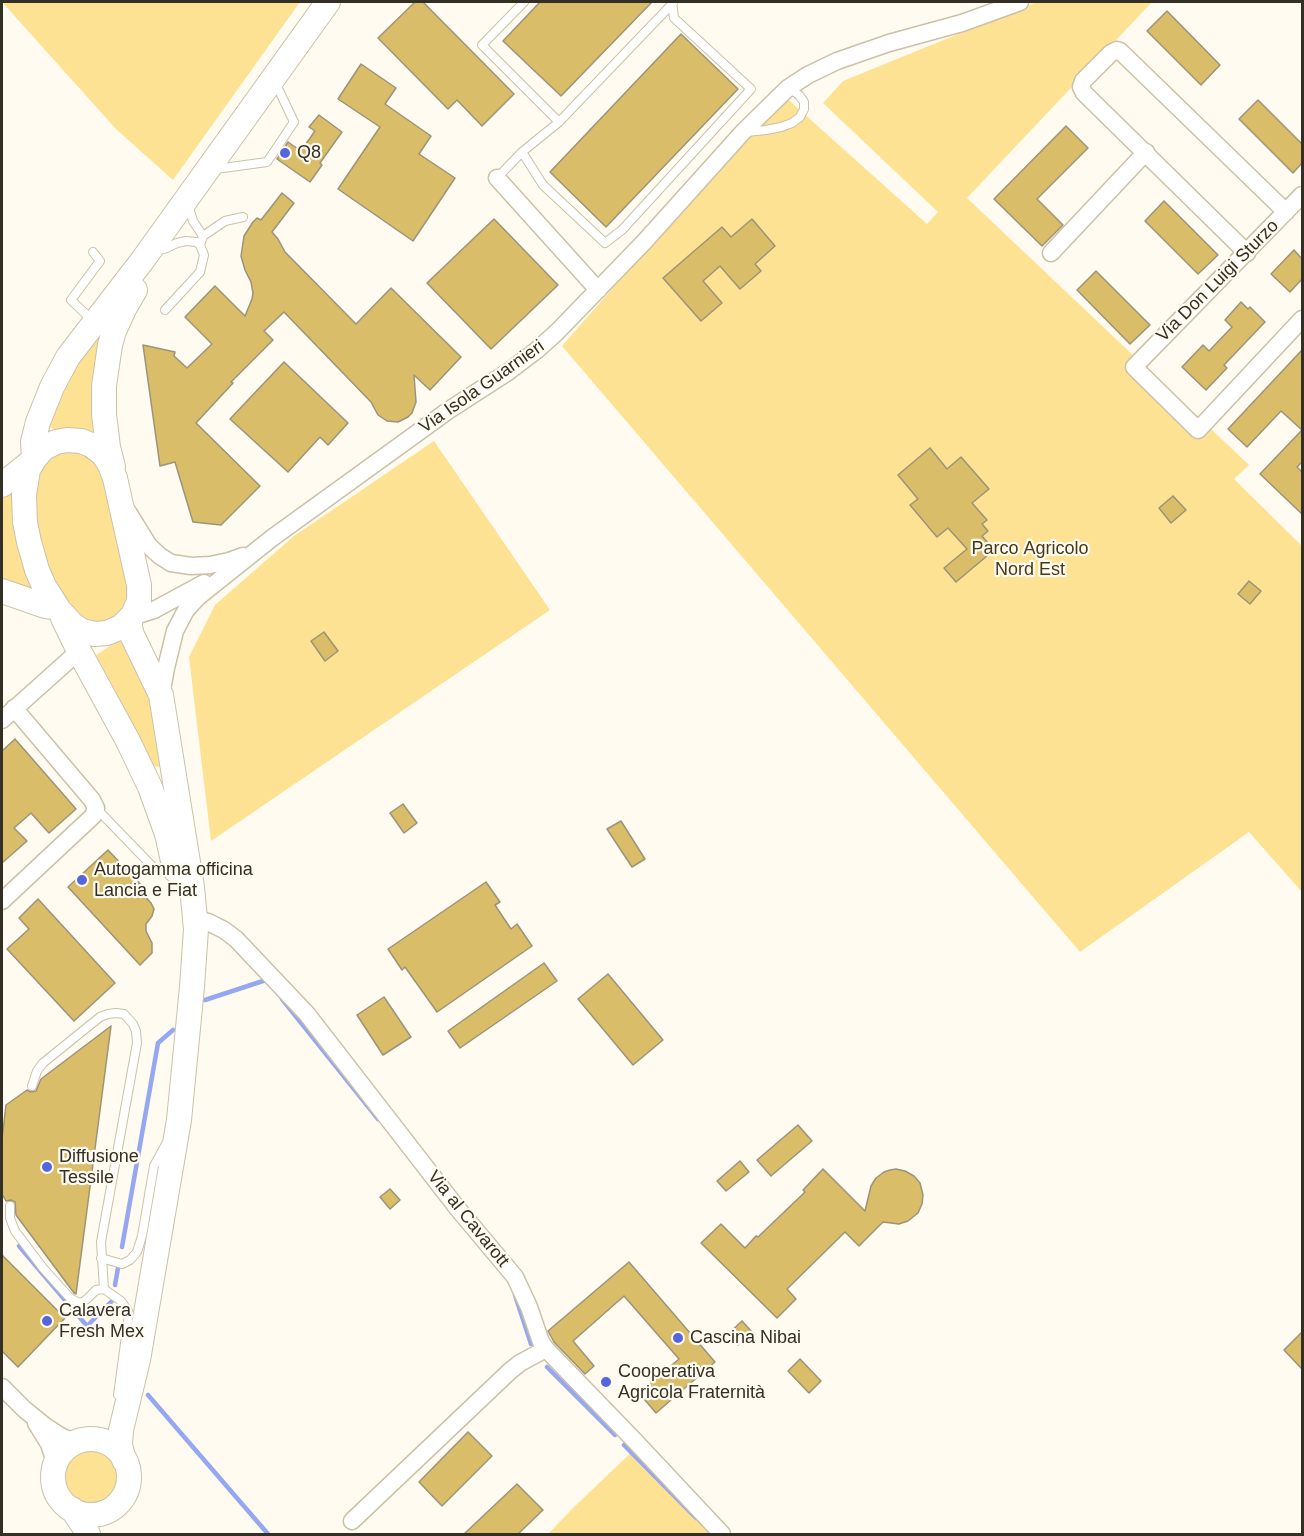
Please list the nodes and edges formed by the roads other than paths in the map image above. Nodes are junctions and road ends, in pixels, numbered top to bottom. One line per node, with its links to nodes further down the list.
1 (328, 2): 5 (main road)
2 (524, 2): 8 (lane)
3 (673, 2): 8 (lane); 10 (lane)
4 (1020, 2): 6 (street, Via Isola Guarnieri)
5 (273, 79): 7 (main road); 12 (lane)
6 (788, 87): 9 (street, Via Isola Guarnieri); 9 (lane)
7 (243, 122): 12 (main road); 26 (main road)
8 (559, 122): 10 (lane)
9 (743, 132): 23 (street, Via Isola Guarnieri)
10 (522, 152): 13 (lane)
11 (1146, 153): 16 (street); 21 (street); 22 (street)
12 (216, 169): 15 (main road)
13 (497, 178): 23 (street)
14 (1302, 195): 16 (street, Via Don Luigi Sturzo)
15 (190, 211): 18 (lane); 19 (main road)
16 (1286, 212): 22 (street, Via Don Luigi Sturzo)
17 (243, 217): 18 (lane)
18 (201, 241): 19 (lane); 24 (lane)
19 (164, 249): 29 (main road)
20 (93, 252): 26 (lane)
21 (1051, 253)
22 (1247, 253): 25 (street, Via Don Luigi Sturzo)
23 (598, 290): 30 (street, Via Isola Guarnieri)
24 (165, 310)
25 (1302, 319)
26 (94, 322): 27 (main road)
27 (33, 460): 28 (main road); 29 (main road); 33 (main road)
28 (2, 484)
29 (118, 489): 30 (street, Via Isola Guarnieri); 34 (main road)
30 (272, 538): 31 (street, Via Isola Guarnieri)
31 (237, 565): 34 (street, Via Isola Guarnieri); 36 (street, Via Isola Guarnieri)
32 (2, 591): 33 (main road)
33 (58, 609): 34 (main road); 35 (main road)
34 (131, 618): 36 (main road)
35 (79, 651): 37 (street); 42 (main road)
36 (161, 695): 41 (main road)
37 (8, 714): 38 (street)
38 (96, 808): 39 (lane); 40 (street)
39 (152, 866)
40 (2, 901)
41 (196, 919): 42 (main road); 48 (street, Via al Cavarott)
42 (192, 987): 44 (main road)
43 (32, 1086): 46 (lane)
44 (179, 1120): 46 (lane); 49 (main road)
45 (10, 1206): 47 (lane)
46 (101, 1258): 47 (lane)
47 (104, 1289): 51 (lane)
48 (546, 1349): 58 (street); 61 (street, Via al Cavarott)
49 (138, 1360): 51 (main road); 54 (main road)
50 (2, 1387): 52 (street)
51 (118, 1395): 53 (main road)
52 (24, 1408): 53 (street); 55 (street)
53 (79, 1441): 54 (main road); 55 (main road)
54 (124, 1460): 56 (main road)
55 (56, 1464): 57 (main road)
56 (113, 1507): 57 (main road); 60 (main road)
57 (72, 1509): 59 (main road)
58 (352, 1521)
59 (88, 1534)
60 (104, 1534)
61 (722, 1534)

